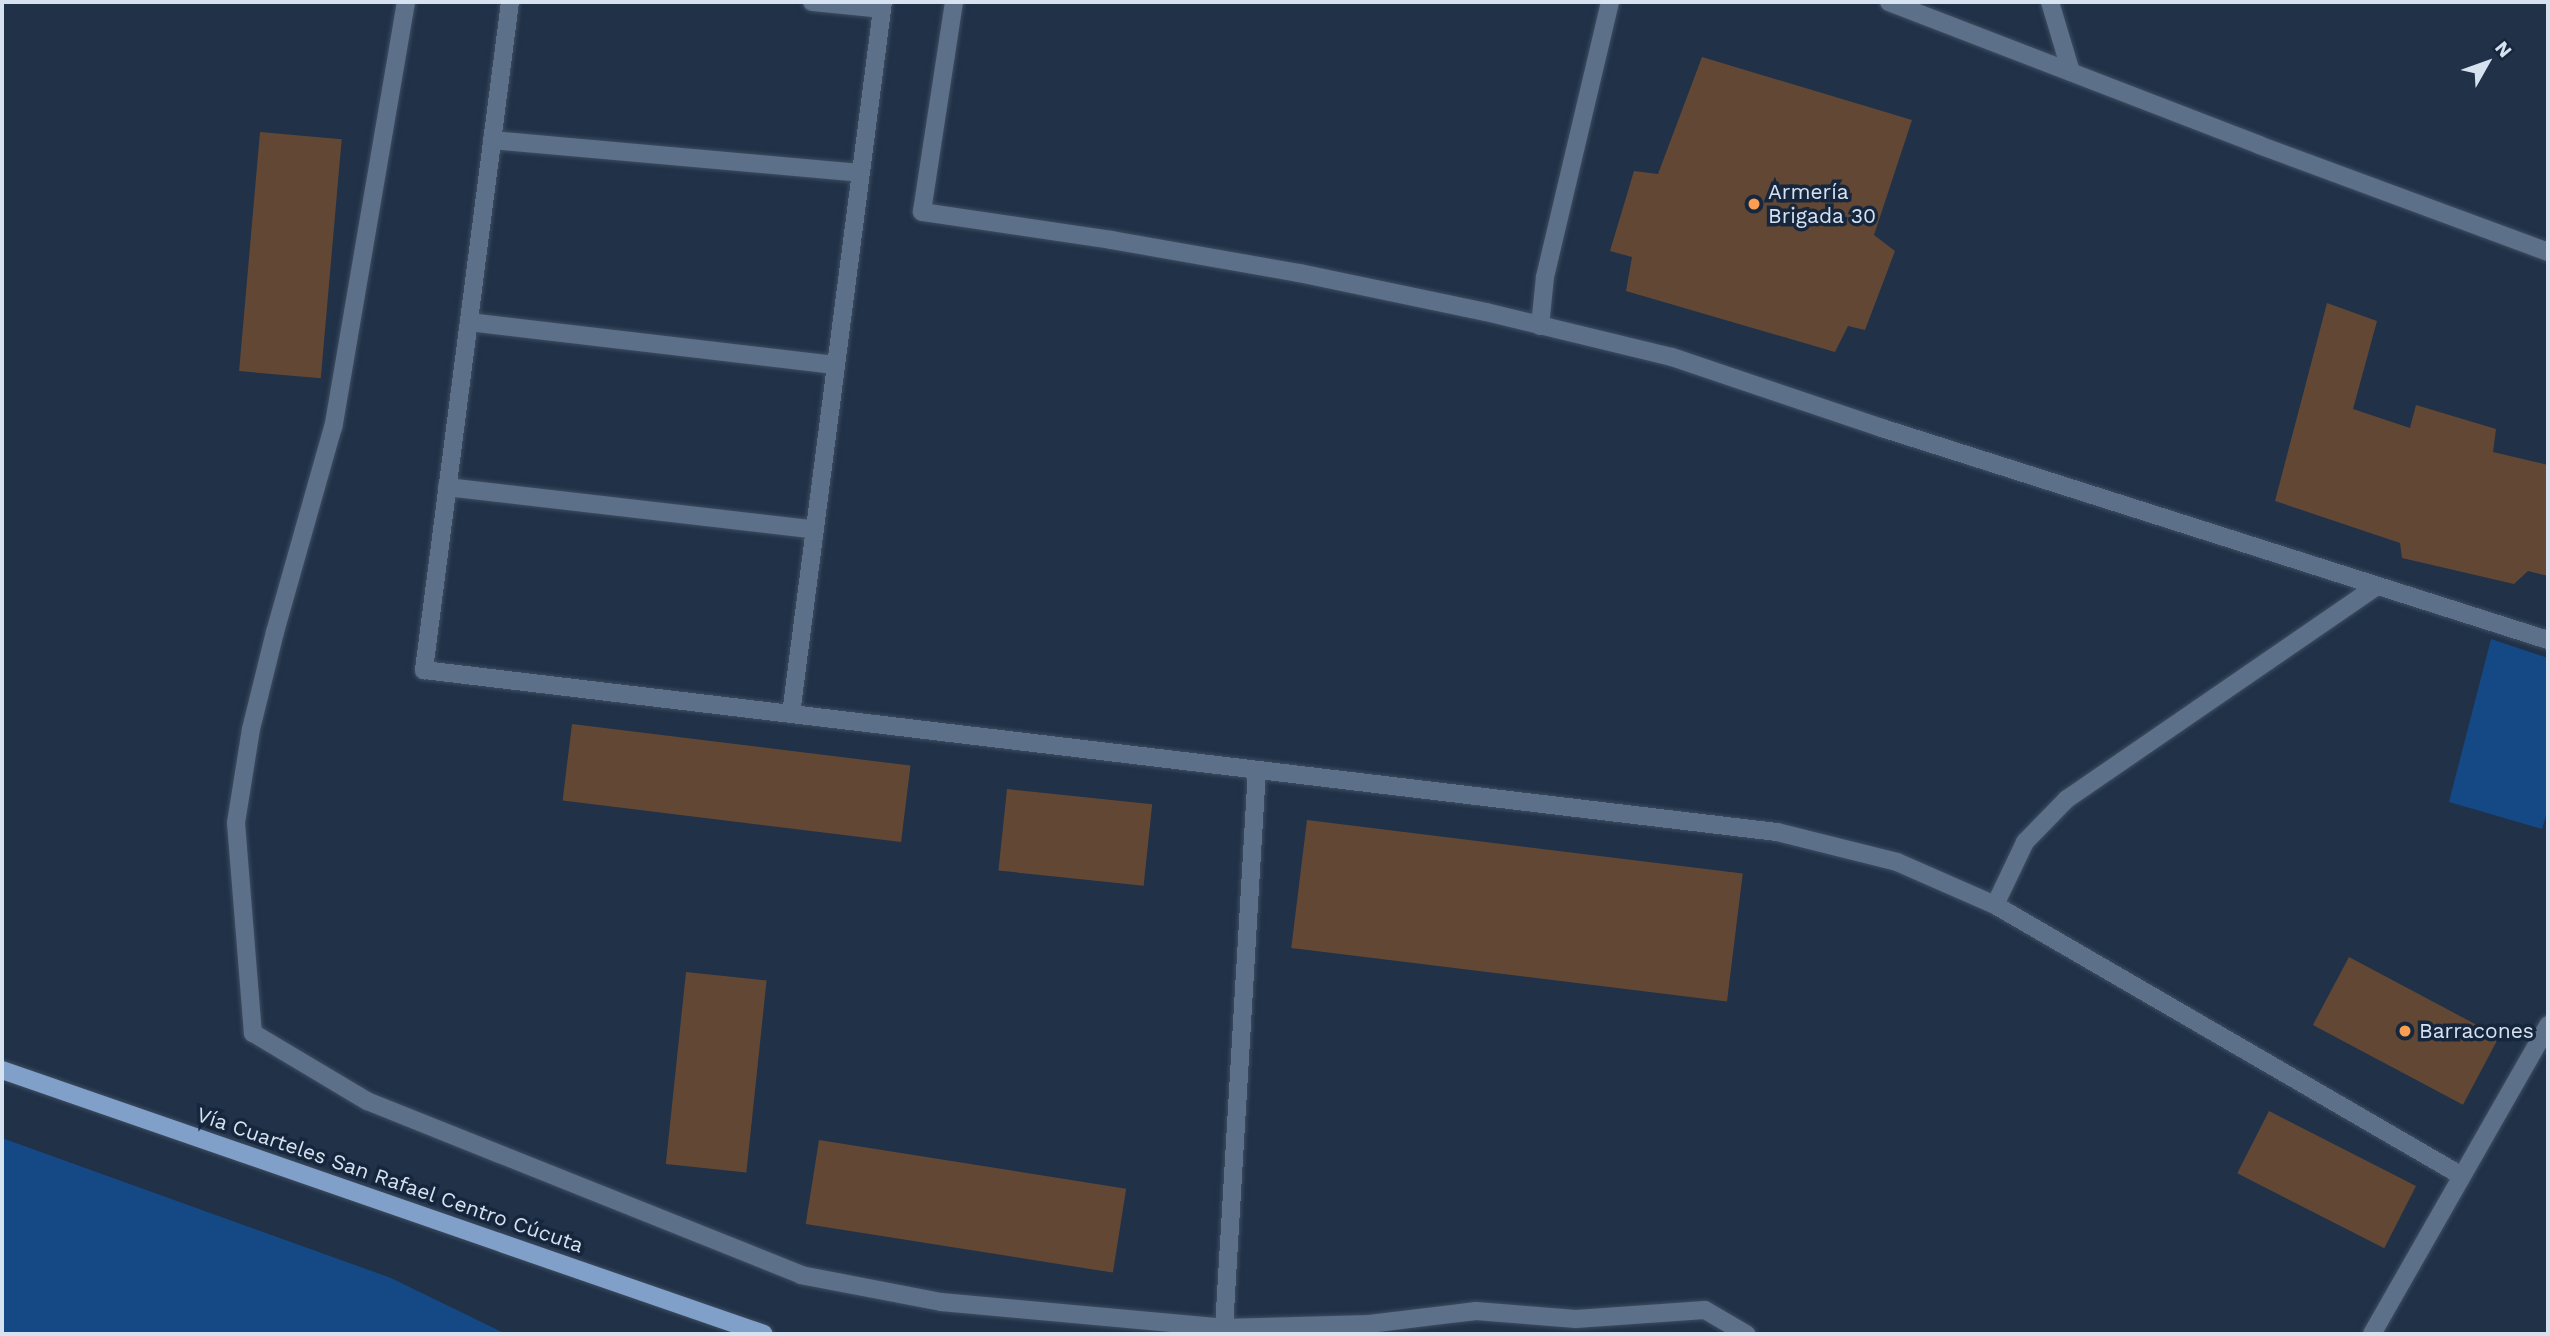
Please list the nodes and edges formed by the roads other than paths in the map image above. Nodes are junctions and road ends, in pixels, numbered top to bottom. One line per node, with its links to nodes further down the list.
1 (406, 2): 26 (street)
2 (510, 2): 10 (street)
3 (812, 2): 8 (street)
4 (954, 2): 14 (street)
5 (1610, 2): 14 (street)
6 (1889, 2): 9 (street)
7 (2050, 2): 9 (street)
8 (882, 5): 11 (street)
9 (2071, 72): 12 (street)
10 (492, 140): 11 (street); 13 (street)
11 (860, 173): 15 (street)
12 (2548, 252)
13 (469, 322): 15 (street); 16 (street)
14 (1540, 326): 18 (street)
15 (834, 365): 17 (street)
16 (447, 488): 17 (street); 20 (street)
17 (812, 528): 20 (street)
18 (2376, 587): 19 (street); 22 (street)
19 (2548, 640)
20 (791, 714): 21 (street)
21 (1256, 770): 22 (street); 26 (street)
22 (1995, 905): 25 (street)
23 (2548, 1025): 25 (street)
24 (2, 1070): 27 (main road, Vía Cuarteles San Rafael Centro Cúcuta)
25 (2462, 1176): 29 (street)
26 (1224, 1328): 28 (street)
27 (764, 1334)
28 (1746, 1334)
29 (2372, 1334)

